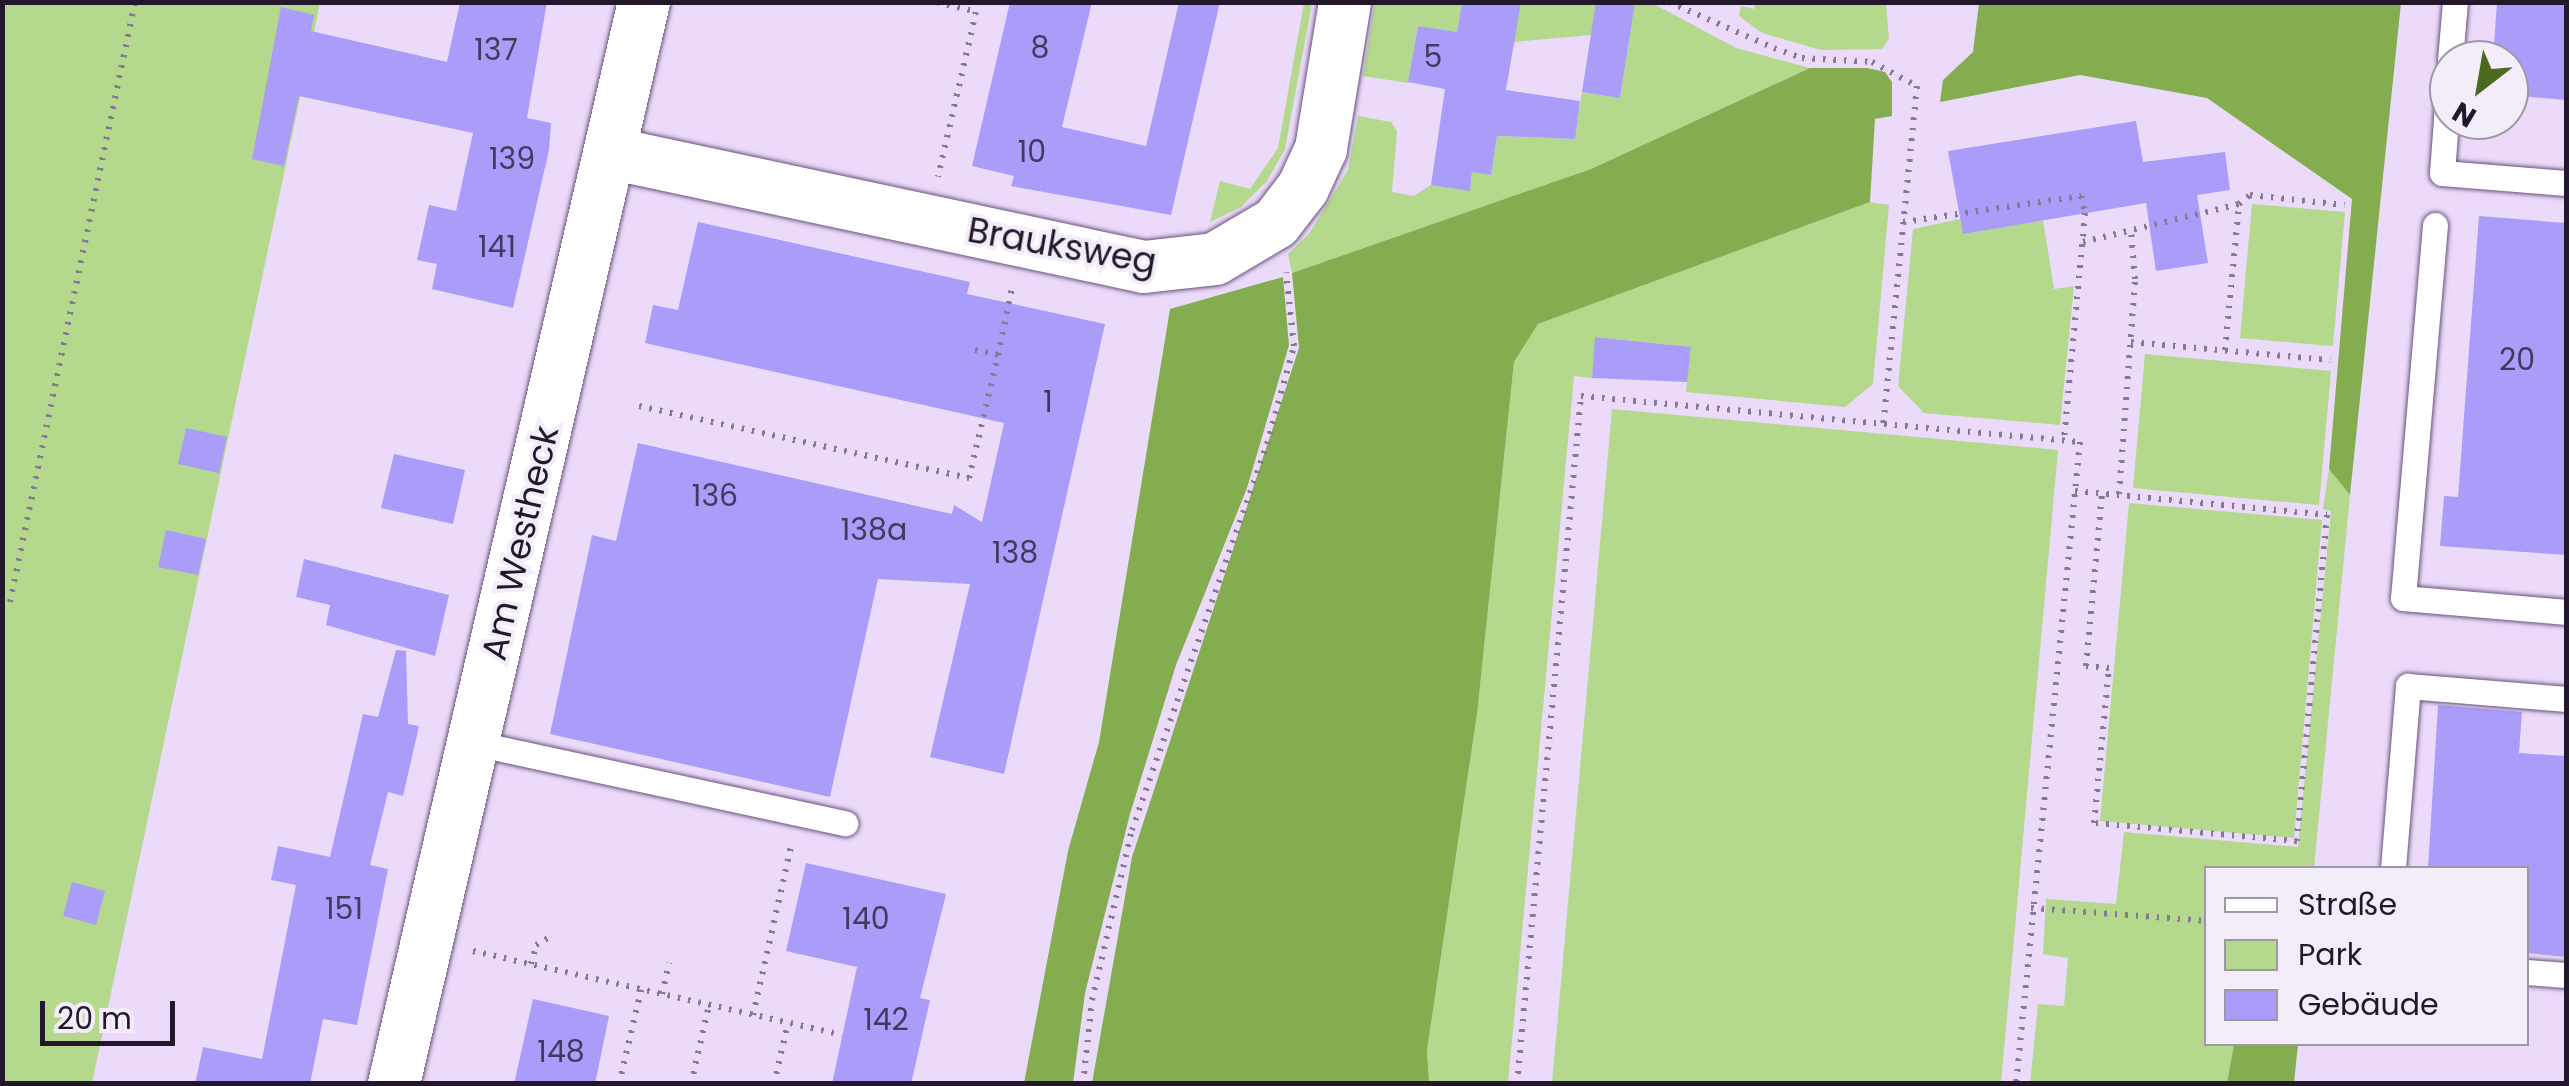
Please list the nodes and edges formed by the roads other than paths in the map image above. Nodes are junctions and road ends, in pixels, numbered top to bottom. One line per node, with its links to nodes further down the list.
1 (644, 2): 6 (street, Am Westheck)
2 (1345, 2): 6 (street, Brauksweg)
3 (2454, 2): 4 (lane)
4 (2451, 40)
5 (2444, 140): 7 (lane)
6 (610, 153): 11 (street, Am Westheck)
7 (2566, 183)
8 (2435, 225): 9 (lane)
9 (2566, 612)
10 (2566, 700): 13 (lane)
11 (474, 744): 12 (lane); 16 (street, Am Westheck)
12 (845, 823)
13 (2393, 866)
14 (2529, 972): 15 (lane)
15 (2566, 975)
16 (394, 1084)

